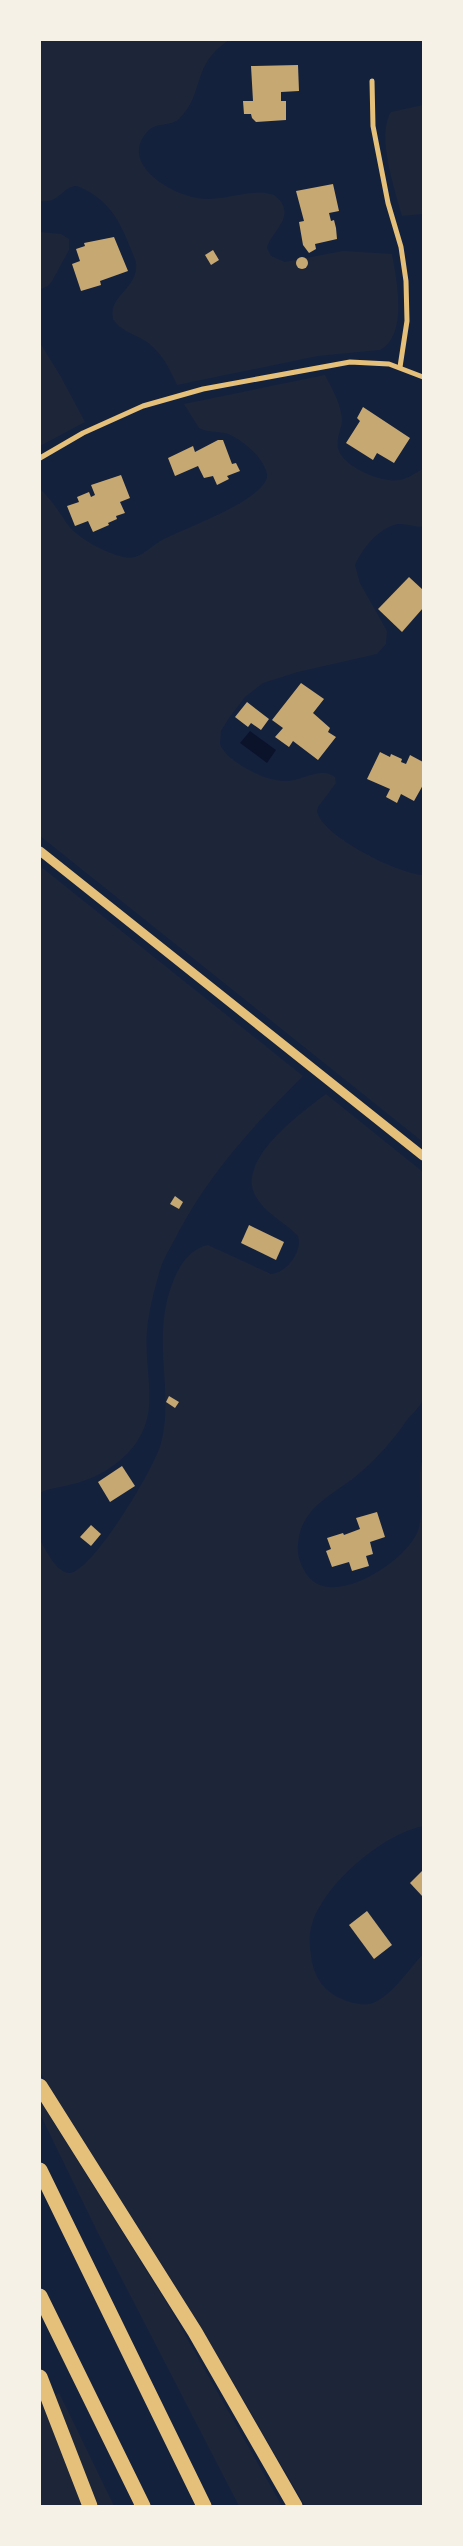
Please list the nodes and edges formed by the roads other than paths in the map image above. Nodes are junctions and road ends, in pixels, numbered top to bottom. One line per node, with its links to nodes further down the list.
1 (372, 81): 2 (street)
2 (400, 366): 3 (street); 4 (street)
3 (423, 377)
4 (40, 458)
5 (40, 851): 6 (street)
6 (423, 1156)
7 (40, 2086): 16 (highway)
8 (40, 2170): 11 (highway)
9 (40, 2296): 13 (highway)
10 (40, 2377): 12 (highway)
11 (179, 2456): 14 (highway); 15 (highway)
12 (90, 2506)
13 (143, 2506)
14 (204, 2506)
15 (210, 2506)
16 (295, 2506)

